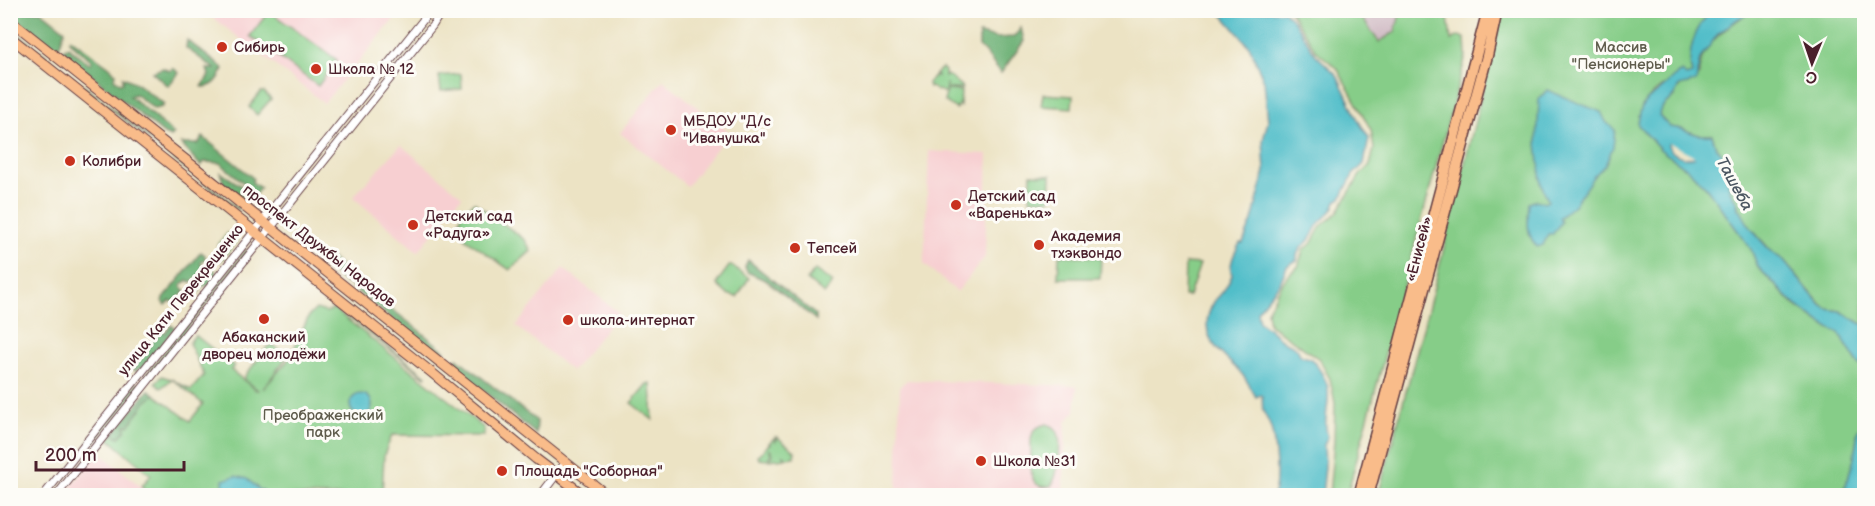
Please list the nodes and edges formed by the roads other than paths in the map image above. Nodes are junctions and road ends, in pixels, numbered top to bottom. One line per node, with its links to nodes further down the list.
1 (431, 10): 7 (street, улица Кати Перекрещенко)
2 (442, 10): 8 (street, улица Кати Перекрещенко)
3 (1488, 10): 18 (highway, «Енисей»)
4 (1497, 10): 19 (highway, «Енисей»)
5 (10, 20): 7 (main road, проспект Дружбы Народов)
6 (10, 37): 9 (main road, проспект Дружбы Народов)
7 (262, 220): 8 (main road, проспект Дружбы Народов); 9 (street, улица Кати Перекрещенко)
8 (270, 226): 10 (street, улица Кати Перекрещенко); 11 (main road, проспект Дружбы Народов)
9 (254, 232): 10 (main road, проспект Дружбы Народов); 13 (street, улица Кати Перекрещенко)
10 (262, 238): 12 (main road, проспект Дружбы Народов); 14 (street, улица Кати Перекрещенко)
11 (566, 462): 12 (street); 17 (main road, проспект Дружбы Народов)
12 (557, 474): 15 (street); 16 (main road, проспект Дружбы Народов)
13 (43, 495)
14 (56, 495)
15 (540, 495)
16 (585, 495)
17 (608, 495)
18 (1359, 495)
19 (1368, 495)

